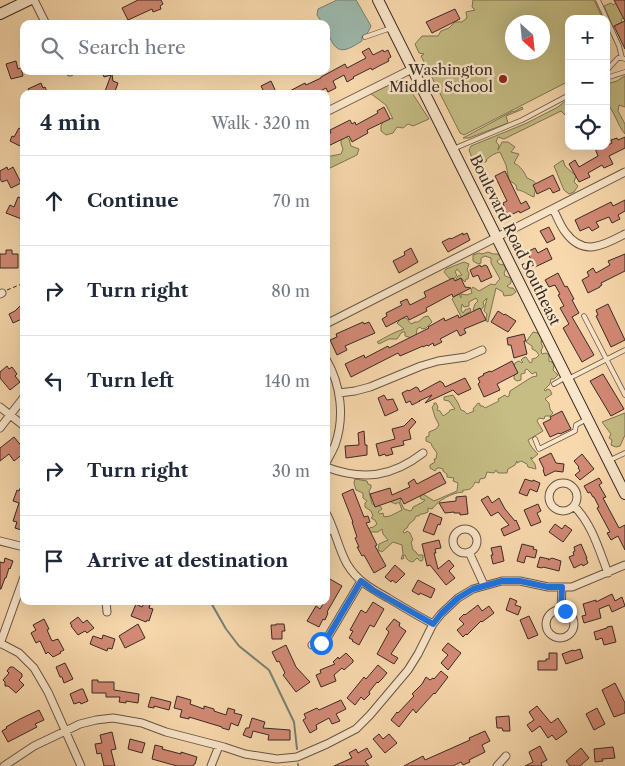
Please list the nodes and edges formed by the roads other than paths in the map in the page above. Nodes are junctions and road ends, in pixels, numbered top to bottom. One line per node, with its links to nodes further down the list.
1 (29, 0): 5 (street)
2 (34, 0): 6 (street)
3 (378, 0): 7 (street, Boulevard Road Southeast)
4 (598, 0): 9 (lane)
5 (0, 14)
6 (44, 20)
7 (392, 28): 8 (lane); 11 (street, Boulevard Road Southeast)
8 (365, 38)
9 (624, 59): 10 (lane)
10 (610, 67)
11 (412, 68): 15 (street); 16 (street, Boulevard Road Southeast)
12 (625, 72): 13 (lane)
13 (610, 77)
14 (565, 97): 16 (lane)
15 (330, 110)
16 (453, 149): 20 (street, Boulevard Road Southeast)
17 (625, 172): 18 (street)
18 (553, 209): 19 (street); 20 (street)
19 (625, 234)
20 (496, 237): 22 (street); 27 (street, Boulevard Road Southeast)
21 (584, 316): 25 (lane)
22 (330, 322)
23 (482, 350): 29 (street)
24 (625, 350): 25 (lane)
25 (607, 360): 27 (lane); 30 (lane)
26 (330, 368): 29 (street)
27 (567, 378): 28 (lane); 34 (street, Boulevard Road Southeast)
28 (554, 384)
29 (339, 393): 40 (street)
30 (625, 395)
31 (20, 403): 33 (street)
32 (0, 407): 33 (street)
33 (10, 416): 35 (street); 36 (street)
34 (587, 419): 37 (lane); 41 (street, Boulevard Road Southeast)
35 (20, 423)
36 (0, 428)
37 (534, 439)
38 (422, 453): 42 (street)
39 (625, 453): 41 (lane)
40 (330, 456)
41 (608, 461): 43 (street, Boulevard Road Southeast)
42 (330, 468)
43 (625, 494)
44 (574, 506): 50 (street)
45 (330, 530): 51 (street)
46 (0, 541): 47 (street)
47 (20, 546)
48 (469, 552): 52 (street)
49 (625, 565): 50 (street)
50 (608, 573): 53 (street)
51 (361, 581): 58 (street); 60 (street)
52 (484, 586): 53 (street); 58 (street)
53 (562, 587): 56 (street)
54 (20, 588): 59 (street)
55 (106, 605): 57 (street)
56 (561, 610): 56 (street)
57 (107, 612)
58 (433, 624): 62 (street)
59 (0, 644): 61 (street)
60 (312, 645)
61 (66, 730): 62 (street); 64 (street); 65 (street)
62 (219, 746): 66 (street)
63 (506, 756): 67 (street)
64 (4, 766)
65 (81, 766)
66 (211, 766)
67 (497, 766)

